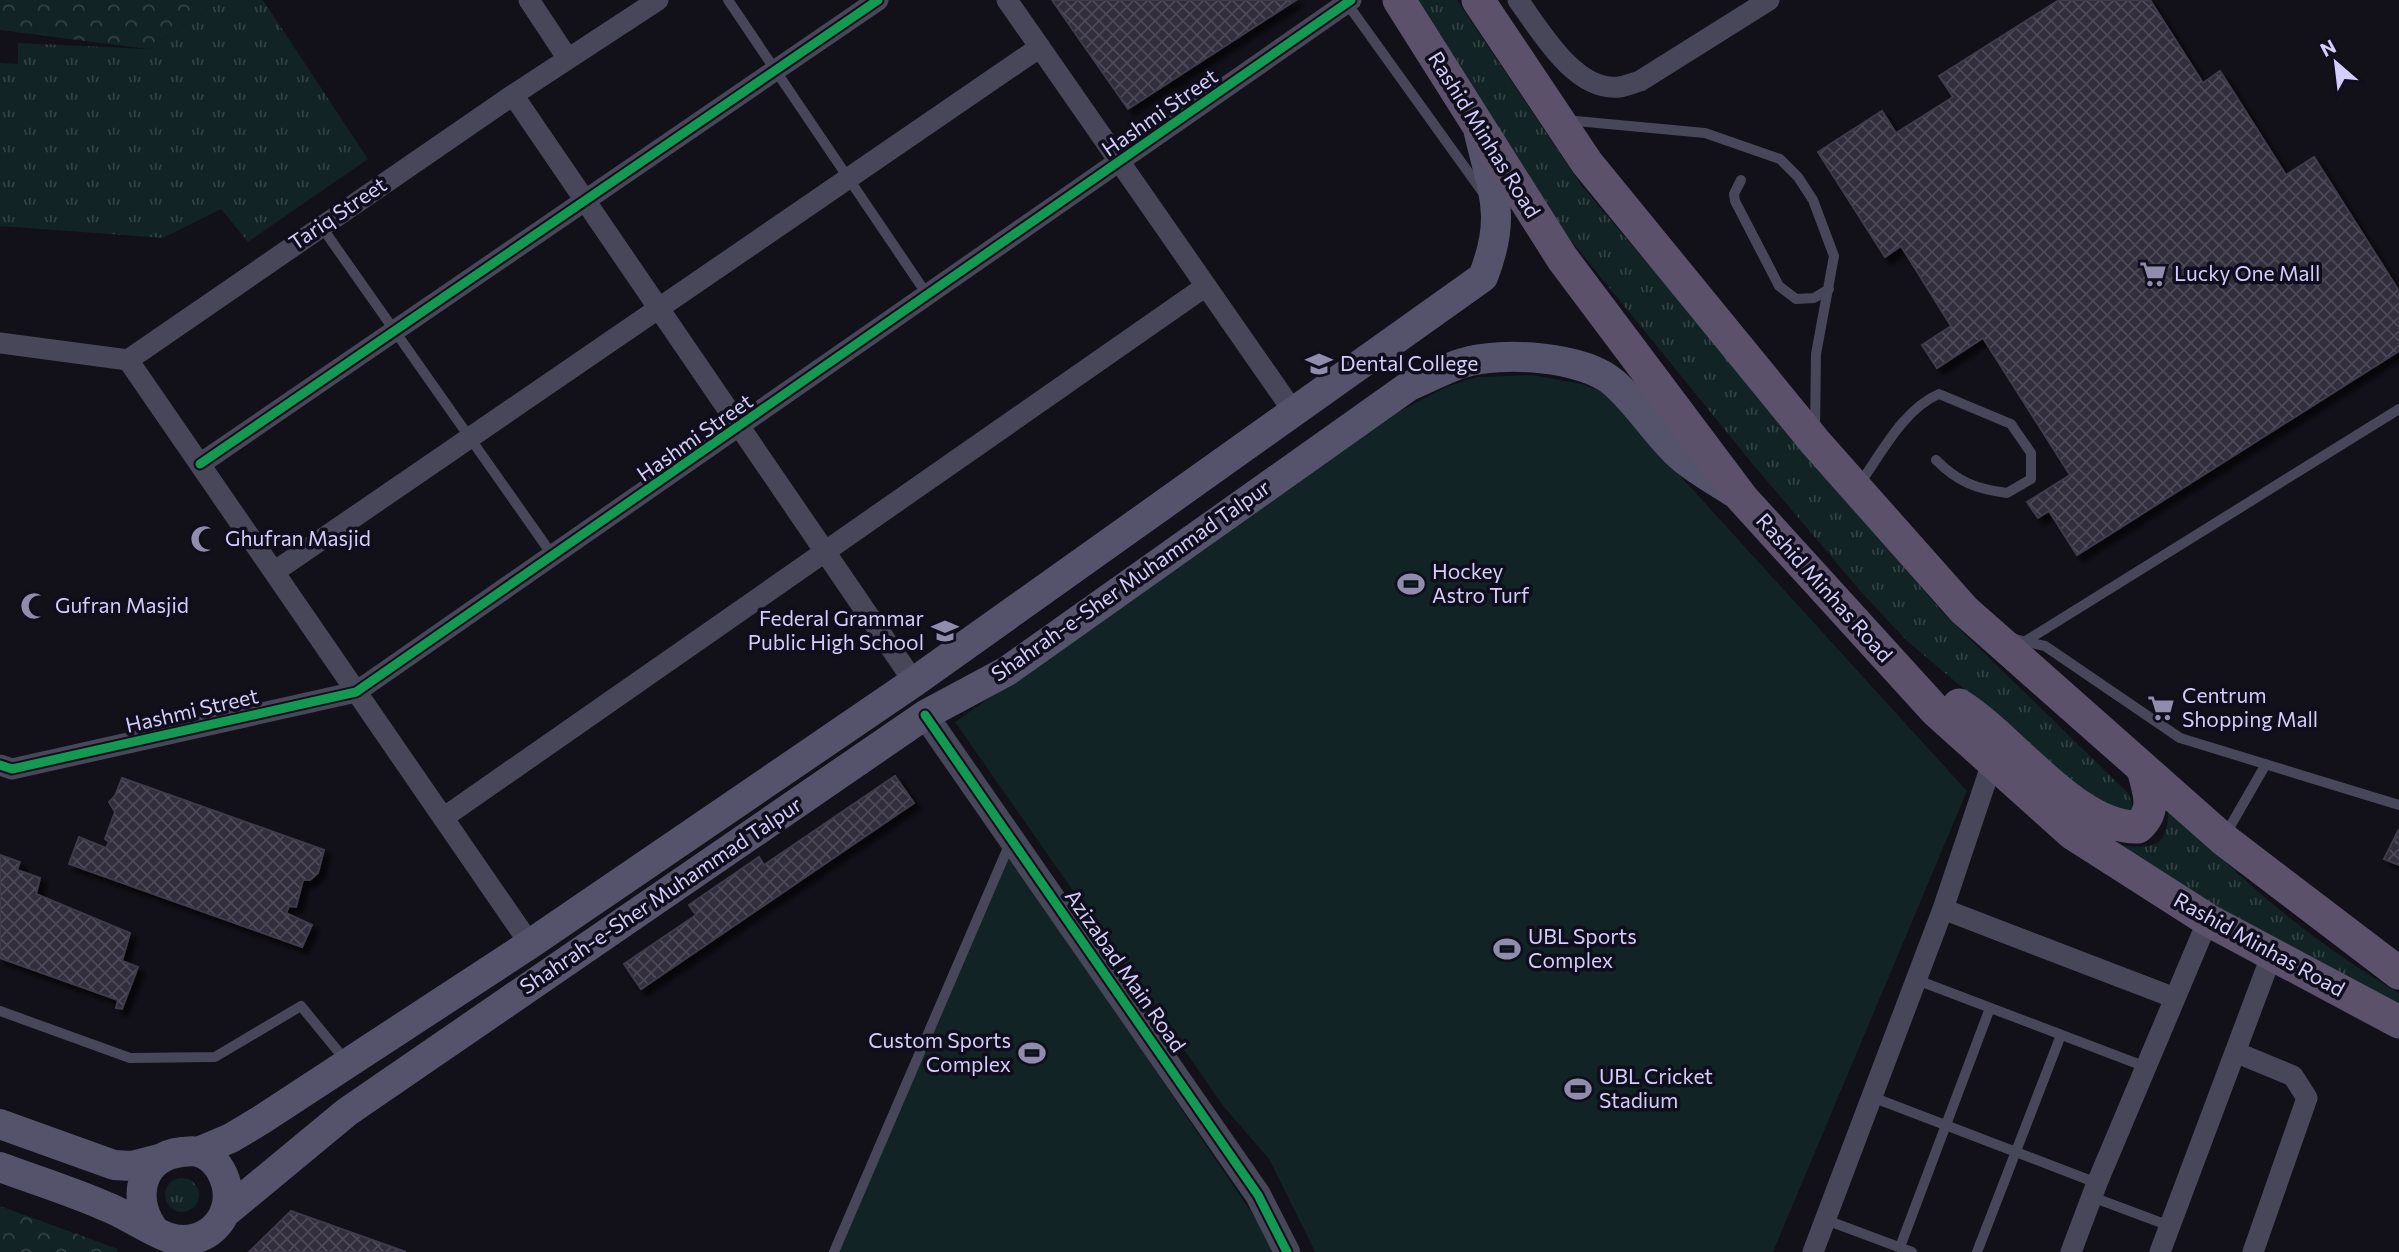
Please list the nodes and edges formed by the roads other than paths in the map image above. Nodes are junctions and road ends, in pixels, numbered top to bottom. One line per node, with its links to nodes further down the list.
1 (529, 0): 12 (street)
2 (657, 0): 12 (street, Tariq Street)
3 (728, 0): 13 (lane)
4 (878, 0): 13 (street)
5 (1007, 0): 11 (street)
6 (1399, 0): 16 (main road, Rashid Minhas Road)
7 (1478, 0): 15 (main road)
8 (1518, 0): 9 (street)
9 (1769, 0)
10 (1347, 1): 17 (street, Hashmi Street); 21 (lane)
11 (1040, 47): 17 (street); 18 (street)
12 (568, 59): 14 (street, Tariq Street)
13 (775, 70): 18 (lane); 20 (street)
14 (513, 95): 20 (street); 22 (street, Tariq Street)
15 (1555, 119): 24 (lane); 34 (main road)
16 (1477, 124): 21 (main road, Shahrah-e-Sher Muhammad Talpur); 38 (main road, Rashid Minhas Road)
17 (1120, 163): 23 (street); 25 (street, Hashmi Street)
18 (848, 178): 25 (lane); 26 (street)
19 (1741, 180): 24 (lane)
20 (585, 201): 26 (street); 27 (street)
21 (1498, 215): 31 (main road, Shahrah-e-Sher Muhammad Talpur)
22 (321, 226): 27 (lane); 29 (street, Tariq Street)
23 (1206, 286): 31 (street); 39 (street)
24 (1829, 289): 34 (lane)
25 (928, 296): 32 (street, Hashmi Street)
26 (659, 308): 32 (street); 33 (street)
27 (395, 331): 33 (lane); 36 (street)
28 (0, 344): 29 (street)
29 (128, 360): 36 (street)
30 (2399, 409): 43 (lane)
31 (1293, 411): 45 (main road, Shahrah-e-Sher Muhammad Talpur)
32 (741, 427): 39 (street); 40 (street, Hashmi Street)
33 (469, 438): 40 (lane); 41 (street)
34 (1815, 442): 37 (main road)
35 (1936, 460): 37 (lane)
36 (200, 464): 41 (street)
37 (1856, 488): 42 (main road)
38 (1742, 498): 44 (main road, Rashid Minhas Road); 47 (main road, Shahrah-e-Sher Muhammad Talpur)
39 (826, 553): 45 (street); 53 (street)
40 (553, 556): 46 (street, Hashmi Street)
41 (274, 572): 46 (street)
42 (1992, 634): 43 (lane); 51 (main road)
43 (2024, 642): 49 (lane)
44 (1902, 674): 48 (main road, Rashid Minhas Road); 51 (main road)
45 (914, 682): 58 (main road, Shahrah-e-Sher Muhammad Talpur)
46 (356, 692): 50 (street, Hashmi Street); 53 (street)
47 (925, 715): 54 (street, Azizabad Main Road); 78 (main road, Shahrah-e-Sher Muhammad Talpur)
48 (1992, 763): 56 (street); 57 (main road, Rashid Minhas Road)
49 (2266, 764): 52 (lane); 55 (lane)
50 (0, 765)
51 (2143, 769): 55 (main road)
52 (2399, 805)
53 (443, 818): 58 (street)
54 (1012, 839): 83 (lane); 84 (street, Azizabad Main Road)
55 (2223, 839): 60 (main road)
56 (1943, 909): 61 (street); 62 (street)
57 (2207, 920): 59 (main road, Rashid Minhas Road); 62 (street)
58 (530, 944): 68 (main road, Shahrah-e-Sher Muhammad Talpur)
59 (2272, 954): 65 (main road, Rashid Minhas Road); 67 (street)
60 (2399, 973)
61 (1917, 980): 63 (lane); 70 (street)
62 (2175, 998): 69 (street)
63 (1990, 1008): 66 (lane); 72 (lane)
64 (0, 1011): 68 (lane)
65 (2399, 1022)
66 (2061, 1035): 69 (lane); 74 (lane)
67 (2235, 1052): 80 (street); 90 (street)
68 (348, 1063): 73 (main road, Shahrah-e-Sher Muhammad Talpur)
69 (2146, 1067): 77 (street)
70 (1872, 1097): 72 (lane); 79 (street)
71 (0, 1124): 75 (main road)
72 (1946, 1126): 74 (lane); 82 (lane)
73 (198, 1152): 75 (main road); 78 (main road)
74 (2015, 1153): 77 (lane); 87 (lane)
75 (159, 1159): 81 (main road)
76 (0, 1167): 81 (main road)
77 (2094, 1190): 80 (lane); 88 (street)
78 (225, 1213): 81 (main road)
79 (1826, 1220): 82 (lane); 85 (street)
80 (2170, 1226): 89 (street)
81 (158, 1238)
82 (1900, 1247): 86 (lane)
83 (834, 1252)
84 (1287, 1252)
85 (1814, 1252)
86 (1912, 1252)
87 (1977, 1252)
88 (2071, 1252)
89 (2160, 1252)
90 (2253, 1252)

